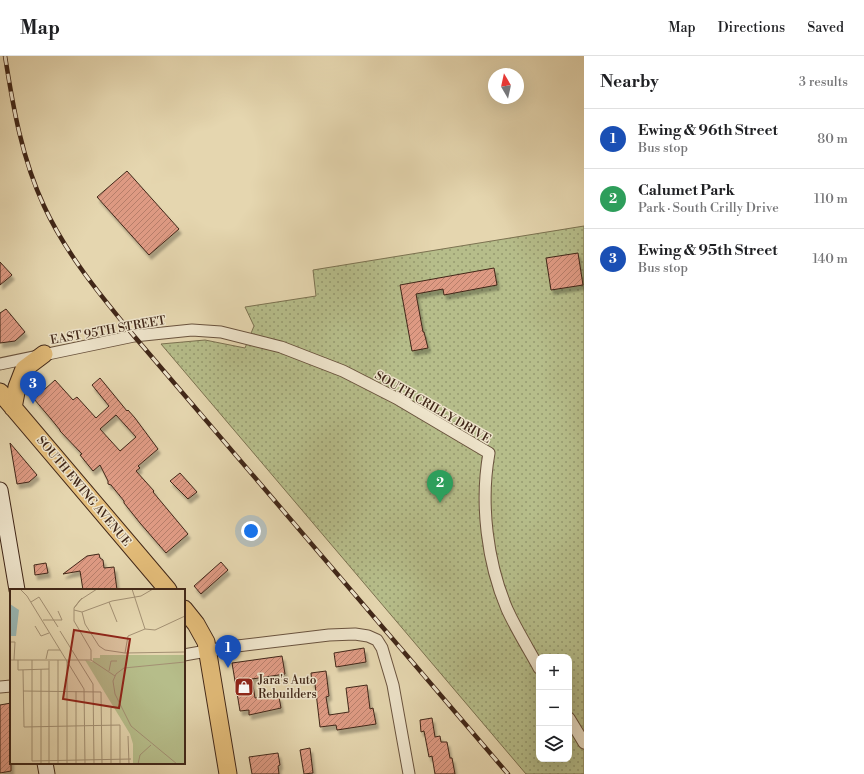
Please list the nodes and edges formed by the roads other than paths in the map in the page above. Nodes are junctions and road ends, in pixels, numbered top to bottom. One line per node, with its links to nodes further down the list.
1 (222, 332): 2 (street, EAST 95TH STREET); 12 (street, SOUTH CRILLY DRIVE)
2 (44, 354): 3 (street, EAST 95TH STREET); 5 (main road)
3 (0, 364)
4 (0, 392): 5 (main road, SOUTH EWING AVENUE)
5 (13, 408): 8 (main road, SOUTH EWING AVENUE)
6 (0, 490): 7 (street)
7 (17, 589)
8 (167, 589)
9 (185, 610): 10 (main road)
10 (208, 650): 11 (street); 19 (main road); 20 (street)
11 (185, 655)
12 (536, 663)
13 (10, 686): 14 (street)
14 (0, 688)
15 (572, 723): 16 (street)
16 (584, 743)
17 (45, 764): 18 (street)
18 (47, 774)
19 (228, 774)
20 (409, 774)

